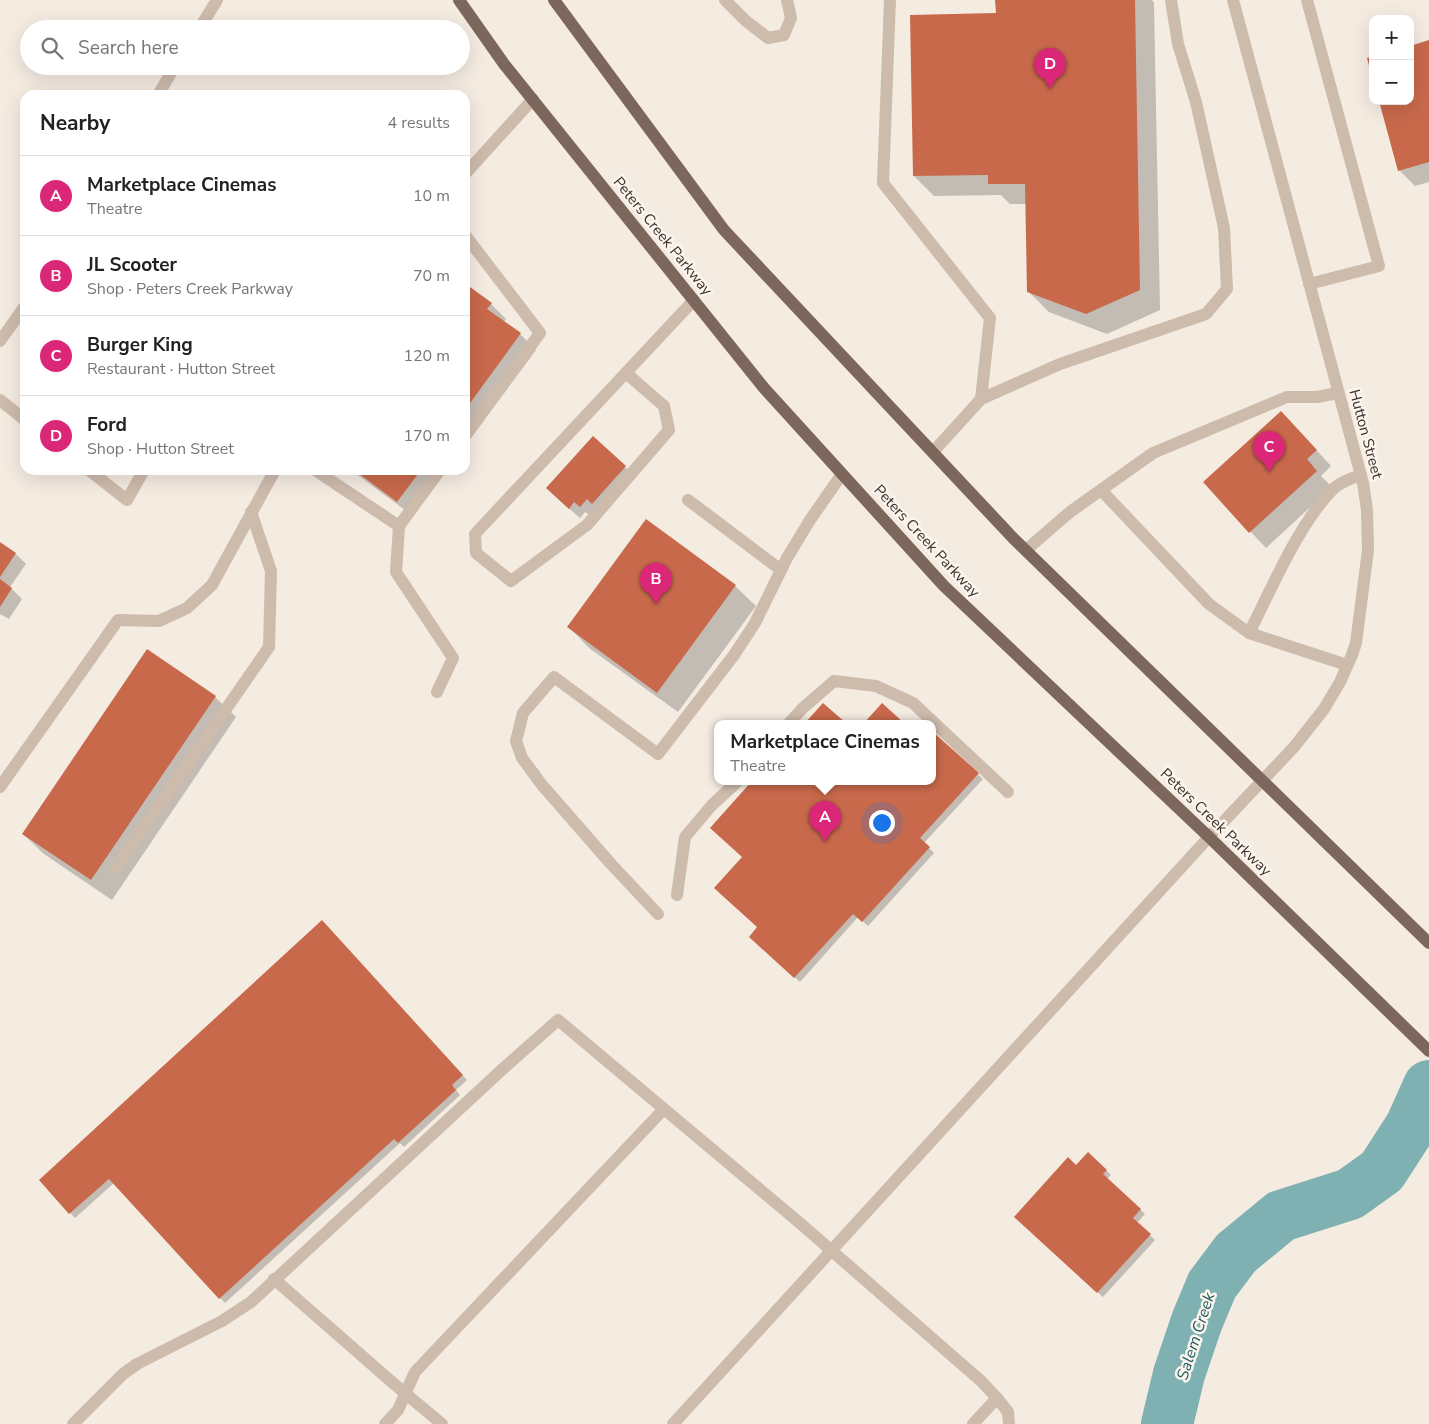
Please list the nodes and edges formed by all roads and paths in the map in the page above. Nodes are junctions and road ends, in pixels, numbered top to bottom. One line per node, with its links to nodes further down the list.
1 (217, 0): 10 (street)
2 (459, 0): 13 (main road, Peters Creek Parkway)
3 (554, 0): 26 (main road)
4 (725, 0): 5 (street)
5 (787, 0)
6 (890, 0): 23 (street)
7 (1171, 0): 23 (street)
8 (1233, 0): 16 (street, Hutton Street)
9 (1307, 0): 16 (street)
10 (205, 20)
11 (170, 75): 12 (street)
12 (161, 90)
13 (533, 100): 14 (street); 17 (main road, Peters Creek Parkway)
14 (470, 169)
15 (470, 242): 25 (street)
16 (1309, 284): 21 (street, Hutton Street)
17 (694, 300): 20 (street); 27 (main road, Peters Creek Parkway)
18 (20, 313): 19 (street)
19 (0, 342)
20 (626, 373): 20 (street)
21 (1338, 393): 33 (street, Hutton Street); 34 (street)
22 (0, 400): 24 (street)
23 (981, 400): 26 (street)
24 (20, 416)
25 (470, 429)
26 (933, 452): 38 (main road)
27 (842, 474): 39 (street); 50 (main road, Peters Creek Parkway)
28 (95, 475): 29 (street)
29 (141, 475)
30 (272, 475): 36 (street)
31 (322, 475): 37 (street)
32 (436, 475): 37 (street)
33 (1361, 475): 40 (street); 41 (street, Hutton Street)
34 (1101, 490): 38 (street); 40 (street)
35 (688, 500): 39 (street)
36 (251, 512): 48 (street); 51 (street)
37 (399, 526): 42 (street)
38 (1026, 550): 46 (main road)
39 (781, 570): 53 (street)
40 (1249, 633): 41 (street)
41 (1347, 665): 46 (street, Hutton Street)
42 (437, 692)
43 (792, 720): 44 (street)
44 (931, 720)
45 (936, 725): 49 (street)
46 (1262, 781): 50 (street, Hutton Street); 54 (main road)
47 (734, 785): 52 (street)
48 (0, 787)
49 (1008, 792)
50 (1209, 837): 55 (main road, Peters Creek Parkway); 57 (street, Hutton Street)
51 (116, 868)
52 (677, 895)
53 (658, 914)
54 (1426, 940)
55 (1429, 1051)
56 (663, 1110): 57 (street); 58 (street); 59 (street)
57 (831, 1251): 60 (street); 64 (street, Hutton Street)
58 (274, 1280): 59 (street); 61 (street)
59 (405, 1394): 62 (street); 63 (street)
60 (998, 1398): 65 (street); 66 (street)
61 (73, 1424)
62 (385, 1424)
63 (442, 1424)
64 (673, 1424)
65 (973, 1424)
66 (1009, 1424)

